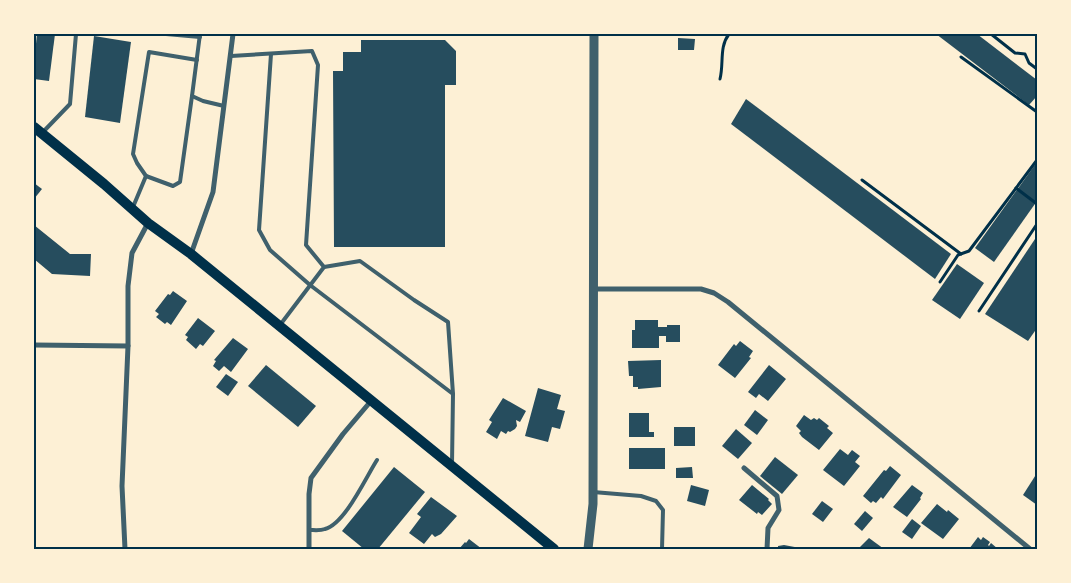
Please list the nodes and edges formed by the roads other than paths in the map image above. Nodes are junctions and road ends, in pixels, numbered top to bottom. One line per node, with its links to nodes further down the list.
1 (76, 34): 11 (lane)
2 (166, 34): 5 (lane)
3 (233, 34): 7 (street)
4 (594, 34): 18 (street)
5 (200, 36): 8 (lane)
6 (271, 54): 7 (lane); 16 (lane); 17 (lane)
7 (230, 56): 10 (street)
8 (197, 60): 9 (lane); 12 (lane)
9 (192, 96): 10 (lane); 12 (lane)
10 (224, 106): 15 (street)
11 (38, 130): 13 (main road)
12 (146, 176): 13 (lane)
13 (133, 209): 14 (main road)
14 (148, 223): 15 (main road); 21 (street)
15 (191, 254): 19 (main road)
16 (324, 267): 17 (lane); 22 (lane)
17 (310, 285): 19 (lane); 22 (lane)
18 (594, 288): 27 (street); 35 (street)
19 (279, 325): 23 (main road)
20 (34, 345): 21 (street)
21 (128, 346): 29 (street)
22 (453, 394): 25 (lane)
23 (371, 401): 25 (main road); 28 (street)
24 (376, 460): 28 (lane)
25 (452, 465): 31 (main road)
26 (744, 468): 34 (street)
27 (593, 492): 32 (street); 33 (lane)
28 (309, 530): 30 (street)
29 (124, 549)
30 (309, 549)
31 (554, 549)
32 (588, 549)
33 (662, 549)
34 (767, 549)
35 (1030, 549)

